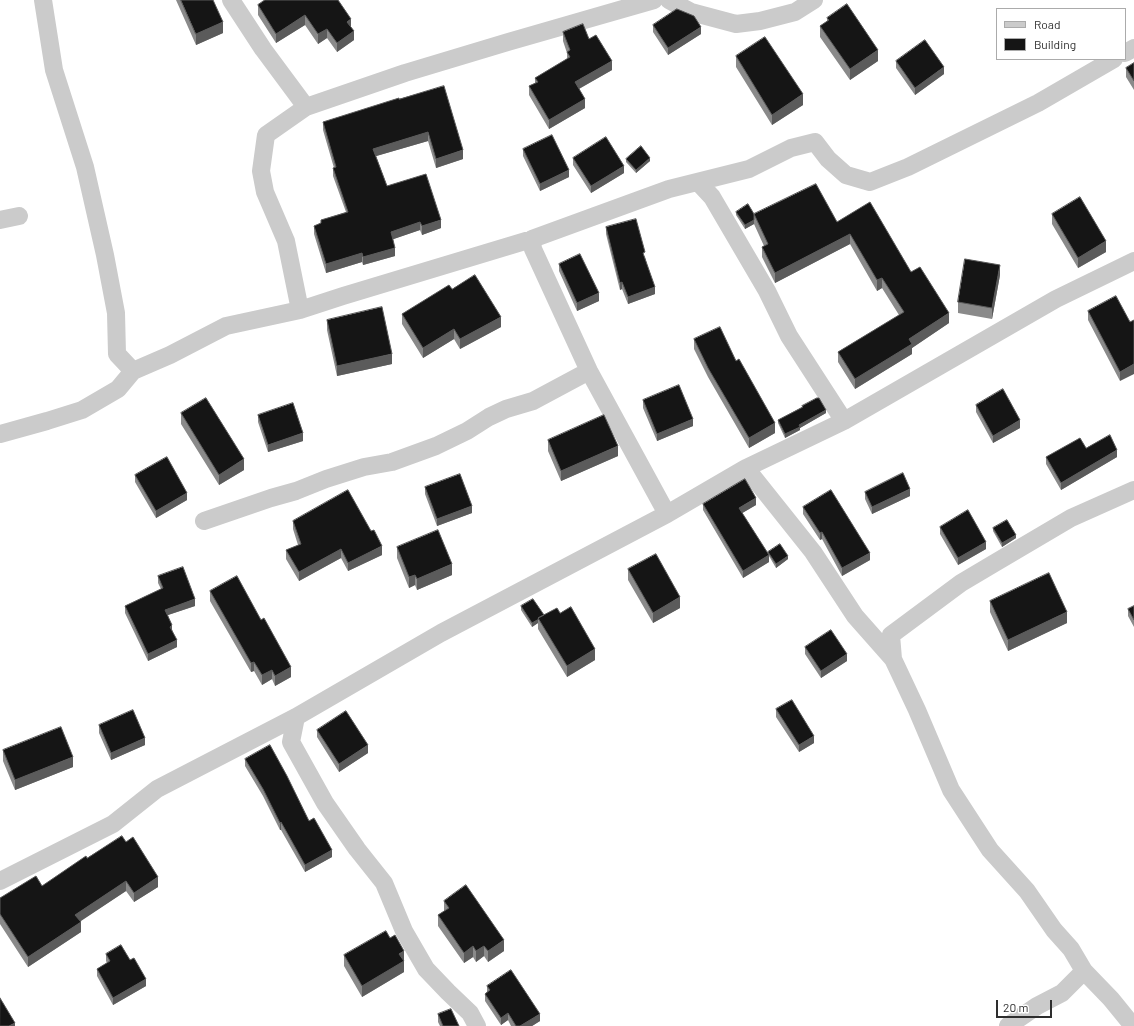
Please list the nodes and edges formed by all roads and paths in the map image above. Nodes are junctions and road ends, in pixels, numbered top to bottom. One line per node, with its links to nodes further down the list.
1 (43, 0): 14 (street)
2 (231, 0): 7 (street)
3 (654, 0): 7 (street)
4 (669, 0): 5 (street)
5 (814, 0)
6 (1112, 60): 8 (street)
7 (306, 107): 13 (street)
8 (698, 182): 11 (street); 16 (street)
9 (19, 216): 10 (street)
10 (0, 220)
11 (532, 239): 13 (street); 15 (street)
12 (1134, 260): 16 (street)
13 (300, 310): 14 (street)
14 (133, 371): 17 (street)
15 (589, 371): 20 (street); 21 (street)
16 (844, 421): 18 (street)
17 (0, 434)
18 (746, 468): 20 (street); 22 (street)
19 (1134, 490): 22 (street)
20 (667, 514): 23 (street)
21 (204, 520)
22 (893, 660): 25 (street)
23 (296, 717): 24 (street); 26 (street)
24 (0, 881)
25 (1084, 971): 27 (street); 28 (street)
26 (477, 1026)
27 (1008, 1026)
28 (1133, 1026)

